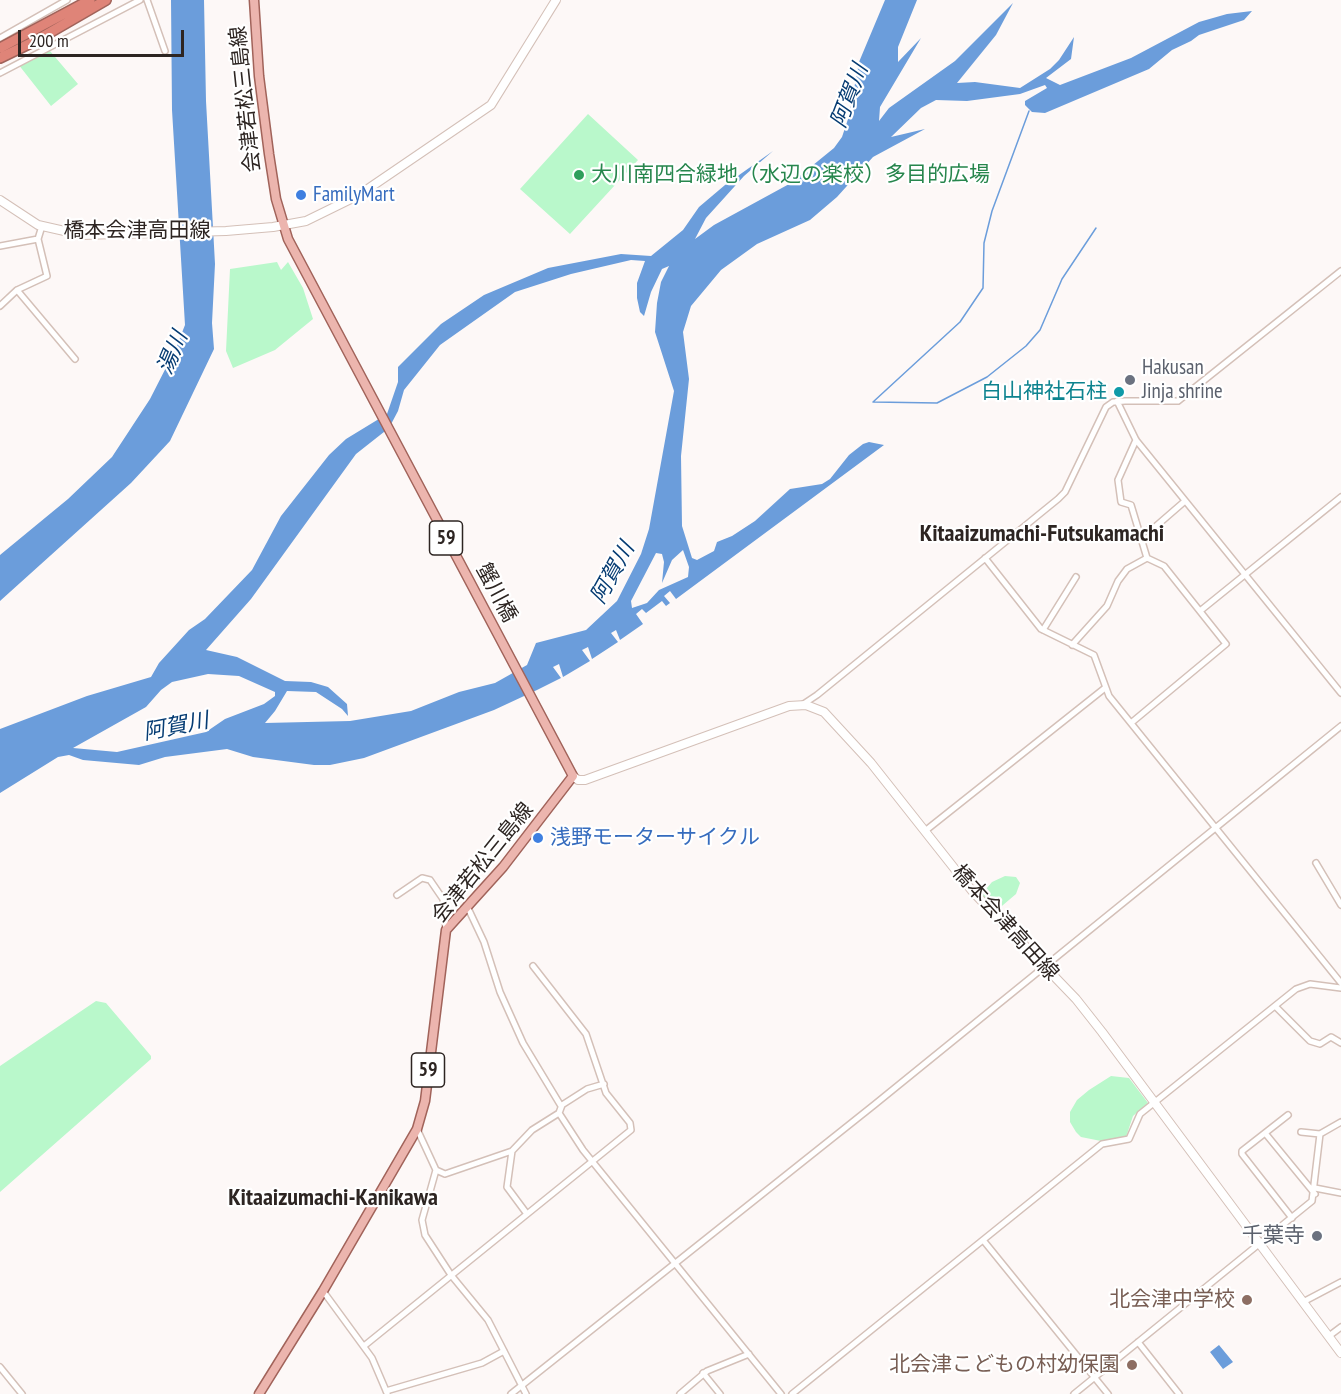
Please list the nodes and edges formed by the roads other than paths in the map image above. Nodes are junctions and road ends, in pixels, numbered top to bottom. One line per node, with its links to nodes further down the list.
1 (67, 0): 8 (street)
2 (90, 0): 9 (highway)
3 (106, 0): 11 (highway)
4 (140, 0): 12 (street)
5 (147, 0): 10 (street)
6 (254, 0): 15 (main road, 会津若松三島線 / 59)
7 (556, 0): 15 (main road, 橋本会津高田線)
8 (0, 38)
9 (0, 48)
10 (165, 51)
11 (0, 58)
12 (0, 73)
13 (0, 200): 14 (main road, 橋本会津高田線)
14 (42, 226): 15 (main road, 橋本会津高田線); 16 (street)
15 (283, 226): 21 (main road, 会津若松三島線 / 59)
16 (38, 239): 17 (street); 19 (street)
17 (0, 246)
18 (1341, 272): 23 (street)
19 (17, 291): 20 (street); 22 (street)
20 (0, 306)
21 (332, 325): 40 (main road, 蟹川橋 / 59)
22 (75, 358)
23 (1117, 401): 24 (street); 28 (street)
24 (1136, 440): 26 (street); 27 (street)
25 (1341, 497): 30 (street)
26 (1185, 501): 27 (street); 30 (street)
27 (1140, 534): 29 (street)
28 (985, 558): 33 (street); 37 (street)
29 (1147, 558): 32 (street); 34 (street)
30 (1245, 575): 32 (street); 36 (street)
31 (1076, 577): 33 (street)
32 (1200, 611): 38 (street)
33 (1042, 630): 34 (street)
34 (1072, 645): 35 (street)
35 (1105, 688): 38 (street); 42 (street)
36 (1341, 693)
37 (800, 705): 40 (main road); 42 (main road, 橋本会津高田線)
38 (1131, 723): 41 (street)
39 (1341, 726): 41 (street)
40 (573, 776): 46 (main road, 会津若松三島線)
41 (1215, 827): 49 (street); 50 (street)
42 (925, 831): 49 (main road, 橋本会津高田線)
43 (1316, 863): 45 (street)
44 (397, 895): 47 (street)
45 (1341, 905)
46 (467, 906): 47 (main road, 会津若松三島線); 56 (street)
47 (446, 930): 60 (main road, 会津若松三島線 / 59)
48 (533, 966): 54 (street)
49 (1043, 966): 55 (main road, 橋本会津高田線); 73 (street)
50 (1341, 983)
51 (1341, 988): 52 (street)
52 (1275, 1006): 53 (street); 55 (street)
53 (1341, 1043)
54 (603, 1084): 56 (street); 65 (street)
55 (1155, 1103): 71 (street); 72 (main road, 橋本会津高田線)
56 (561, 1106): 57 (street)
57 (558, 1113): 64 (street); 65 (street)
58 (1288, 1115): 62 (street)
59 (1341, 1120): 63 (street)
60 (417, 1129): 66 (street); 76 (main road, 会津若松三島線 / 59)
61 (1301, 1132): 63 (street)
62 (1265, 1133): 67 (street); 70 (street)
63 (1320, 1134): 67 (street)
64 (512, 1151): 66 (street); 69 (street)
65 (592, 1161): 69 (street); 73 (street)
66 (436, 1170): 74 (street)
67 (1315, 1191): 68 (street); 70 (street)
68 (1341, 1192)
69 (527, 1214): 74 (street)
70 (1292, 1218): 72 (street)
71 (983, 1240): 87 (street); 97 (street)
72 (1260, 1245): 77 (main road, 橋本会津高田線); 80 (street)
73 (675, 1262): 84 (street); 88 (street)
74 (451, 1275): 81 (street); 82 (street)
75 (1341, 1282): 77 (street)
76 (323, 1291): 81 (street); 91 (main road, 会津若松三島線 / 59)
77 (1303, 1302): 79 (main road, 橋本会津高田線)
78 (1341, 1327): 79 (street)
79 (1329, 1336): 83 (main road, 橋本会津高田線)
80 (1138, 1342): 87 (street); 100 (street)
81 (364, 1346): 89 (street)
82 (504, 1351): 88 (street); 89 (street)
83 (1341, 1353)
84 (749, 1354): 86 (street); 96 (street)
85 (0, 1367): 90 (street)
86 (703, 1373): 94 (street); 95 (street)
87 (1094, 1378): 98 (street); 99 (street)
88 (522, 1385): 92 (street); 93 (street)
89 (387, 1392)
90 (22, 1394)
91 (259, 1394)
92 (511, 1394)
93 (526, 1394)
94 (680, 1394)
95 (720, 1394)
96 (780, 1394)
97 (792, 1394)
98 (1074, 1394)
99 (1107, 1394)
100 (1179, 1394)

